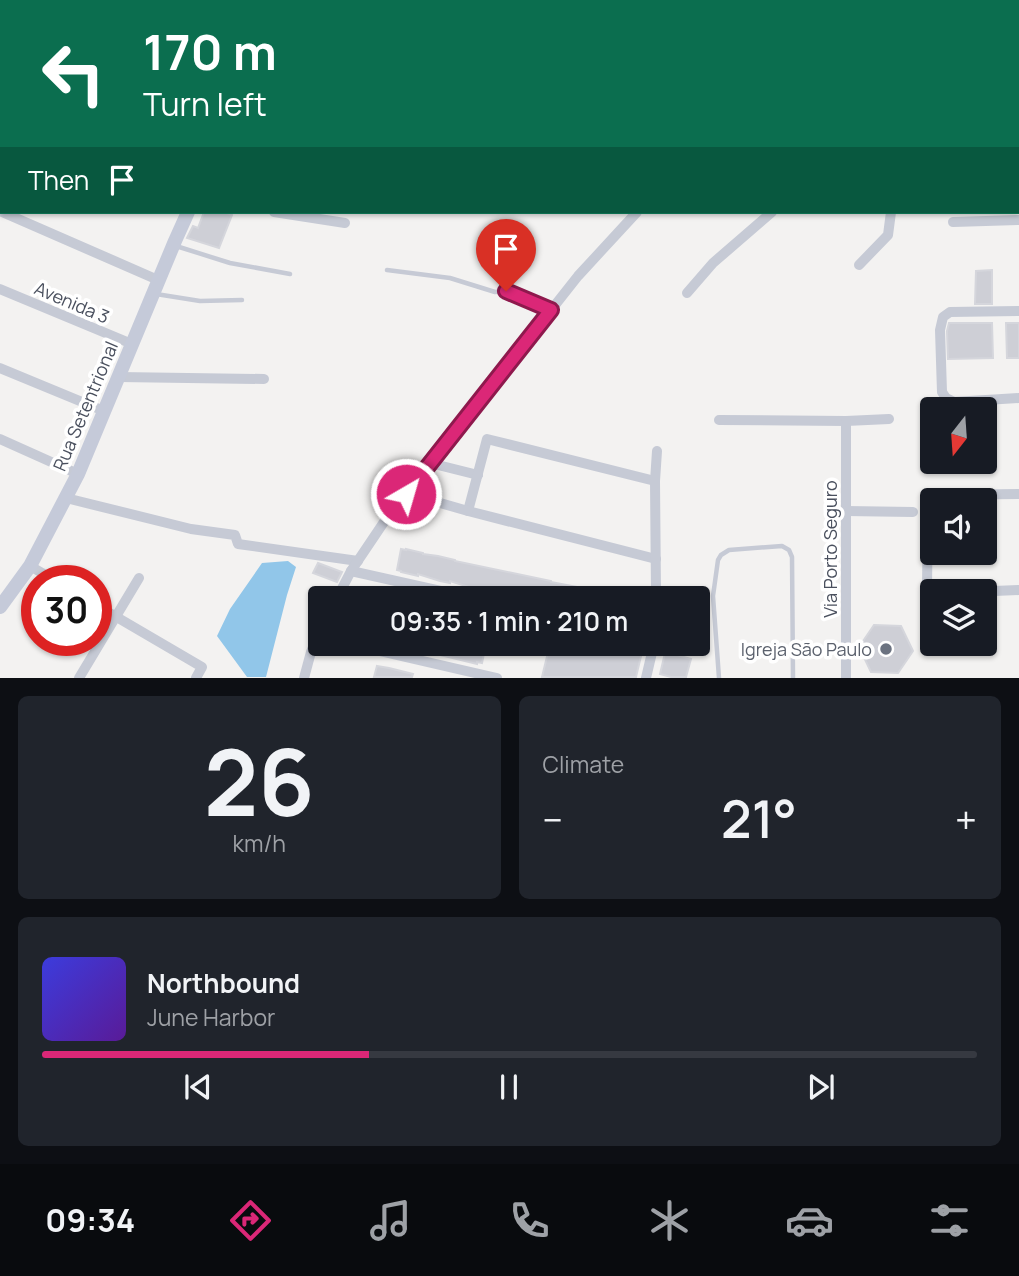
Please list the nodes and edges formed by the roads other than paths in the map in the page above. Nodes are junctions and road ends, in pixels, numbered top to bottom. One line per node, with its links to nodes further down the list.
1 (6, 214): 15 (street)
2 (187, 214): 11 (street, Rua Setentrional)
3 (287, 214): 10 (street)
4 (635, 214): 19 (street)
5 (770, 214): 17 (street)
6 (891, 214): 12 (street)
7 (992, 216): 8 (street); 9 (street)
8 (1019, 220)
9 (953, 222)
10 (345, 223)
11 (173, 245): 14 (lane); 15 (street, Rua Setentrional)
12 (859, 265)
13 (387, 270): 19 (lane)
14 (290, 274)
15 (156, 287): 18 (lane); 21 (street, Rua Setentrional)
16 (0, 289): 21 (street, Avenida 3)
17 (687, 293)
18 (242, 300)
19 (551, 310): 32 (street)
20 (1019, 311): 25 (street)
21 (132, 344): 23 (street, Rua Setentrional)
22 (0, 368): 26 (street)
23 (119, 377): 24 (street); 26 (street, Rua Setentrional)
24 (264, 379)
25 (1019, 398)
26 (104, 411): 33 (street, Rua Setentrional)
27 (889, 419): 29 (street)
28 (719, 420): 29 (street)
29 (846, 421): 40 (street, Via Porto Seguro)
30 (0, 439): 33 (street)
31 (657, 451): 35 (street)
32 (430, 463): 34 (street); 43 (street)
33 (78, 474): 37 (street, Rua Setentrional)
34 (478, 475): 35 (street); 39 (street)
35 (655, 481): 42 (street)
36 (1019, 494): 48 (street)
37 (66, 498): 43 (street); 44 (street, Rua Setentrional)
38 (423, 498): 39 (street)
39 (468, 510): 42 (street)
40 (846, 511): 41 (street); 67 (street, Via Porto Seguro)
41 (913, 512)
42 (656, 559): 51 (street)
43 (358, 561): 45 (street)
44 (31, 565)
45 (351, 571): 49 (street); 50 (street)
46 (21, 578): 54 (street, Rua Setentrional)
47 (139, 578): 56 (street)
48 (928, 579)
49 (343, 586)
50 (418, 586)
51 (656, 586)
52 (1019, 590): 53 (street)
53 (997, 591)
54 (0, 607)
55 (112, 615): 56 (street)
56 (116, 617): 60 (street); 61 (street)
57 (310, 656): 62 (street)
58 (403, 656): 63 (street)
59 (651, 656): 64 (street)
60 (79, 677)
61 (196, 677)
62 (304, 677)
63 (497, 677)
64 (646, 677)
65 (719, 677): 66 (lane)
66 (793, 677)
67 (846, 677)

